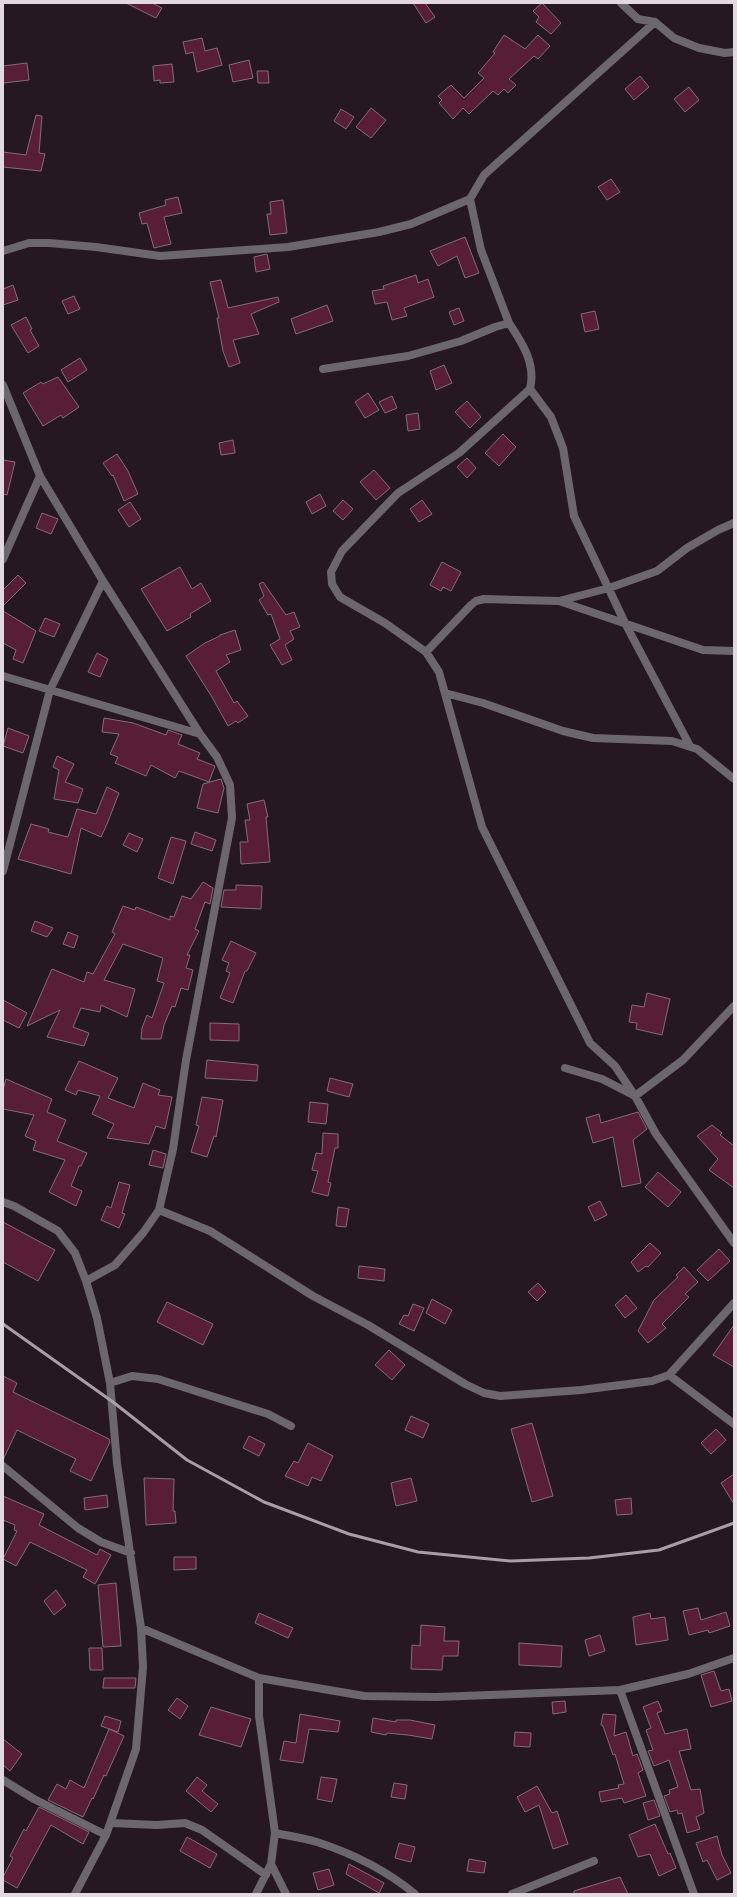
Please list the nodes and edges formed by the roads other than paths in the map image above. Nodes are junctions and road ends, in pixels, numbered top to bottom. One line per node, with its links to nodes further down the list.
1 (621, 3): 2 (street)
2 (655, 22): 3 (street); 4 (street)
3 (734, 52)
4 (470, 199): 5 (street); 6 (street)
5 (3, 251)
6 (510, 323): 7 (street); 9 (street)
7 (323, 369)
8 (3, 385): 10 (street)
9 (530, 389): 14 (street); 18 (street)
10 (40, 476): 12 (street); 13 (street)
11 (734, 523): 14 (street)
12 (3, 559)
13 (103, 581): 20 (street); 22 (street)
14 (609, 588): 15 (street); 16 (street)
15 (559, 601): 16 (street); 18 (street)
16 (626, 625): 17 (street); 23 (street)
17 (734, 651)
18 (426, 652): 21 (street)
19 (3, 676): 20 (street)
20 (50, 690): 22 (street); 25 (street)
21 (445, 693): 23 (street); 28 (street)
22 (200, 734): 30 (street)
23 (690, 746): 24 (street)
24 (734, 779)
25 (3, 871)
26 (734, 1006): 28 (street)
27 (564, 1068): 28 (street)
28 (635, 1096): 31 (street)
29 (3, 1202): 32 (street)
30 (159, 1210): 32 (street); 34 (street)
31 (734, 1242)
32 (86, 1281): 35 (street)
33 (734, 1303): 34 (street)
34 (669, 1375): 36 (street)
35 (110, 1383): 37 (street); 39 (street)
36 (734, 1424)
37 (291, 1426)
38 (3, 1466): 39 (street)
39 (131, 1553): 40 (street)
40 (141, 1628): 42 (street); 45 (street)
41 (734, 1658): 43 (street)
42 (259, 1678): 43 (street); 46 (street)
43 (620, 1690): 56 (street)
44 (3, 1780): 47 (street)
45 (111, 1822): 47 (street); 50 (street)
46 (275, 1833): 49 (street); 54 (street)
47 (106, 1835): 51 (street)
48 (594, 1861): 55 (street)
49 (271, 1864): 50 (street); 53 (street)
50 (266, 1875): 52 (street)
51 (75, 1894)
52 (256, 1894)
53 (286, 1894)
54 (415, 1894)
55 (512, 1894)
56 (694, 1894)

